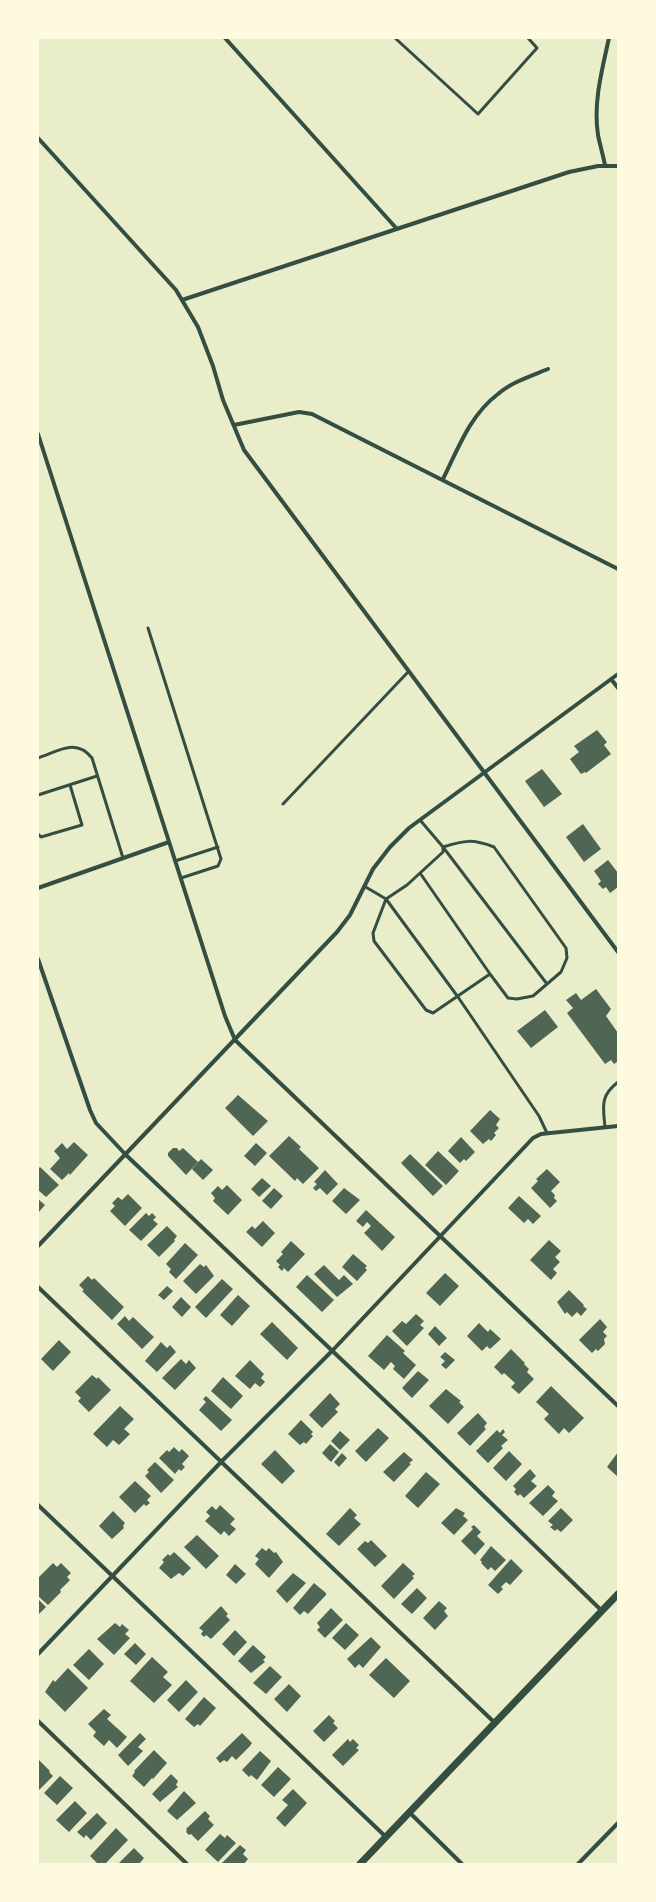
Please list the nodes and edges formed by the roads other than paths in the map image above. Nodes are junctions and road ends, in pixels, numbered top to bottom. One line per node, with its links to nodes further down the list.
1 (225, 38): 8 (street)
2 (395, 38): 3 (lane)
3 (528, 38)
4 (609, 38): 6 (street)
5 (39, 141): 9 (street)
6 (605, 165): 7 (street); 8 (street)
7 (618, 166)
8 (397, 229): 9 (street)
9 (182, 300): 11 (street)
10 (548, 369): 13 (street)
11 (234, 425): 13 (street); 16 (street)
12 (38, 434): 28 (street)
13 (443, 479): 14 (street)
14 (618, 569)
15 (148, 628): 29 (lane)
16 (408, 672): 21 (street); 25 (lane)
17 (618, 674): 18 (street)
18 (611, 679): 19 (street); 21 (street)
19 (618, 688)
20 (38, 758): 22 (lane)
21 (485, 773): 26 (street); 38 (street)
22 (97, 776): 23 (lane); 31 (lane)
23 (70, 785): 24 (lane); 27 (lane)
24 (38, 794)
25 (283, 804)
26 (420, 820): 30 (lane); 35 (street)
27 (38, 834)
28 (169, 842): 31 (street); 32 (street)
29 (218, 847): 32 (lane); 34 (lane)
30 (443, 847): 33 (lane); 41 (lane); 41 (lane)
31 (123, 858): 36 (street)
32 (175, 861): 34 (street)
33 (420, 872): 37 (lane); 40 (lane)
34 (181, 878): 43 (street)
35 (364, 886): 37 (lane); 43 (street)
36 (38, 888)
37 (386, 898): 42 (lane); 42 (lane)
38 (618, 952)
39 (38, 959): 48 (street)
40 (490, 974): 41 (lane); 42 (lane)
41 (547, 984)
42 (458, 996): 47 (lane)
43 (235, 1040): 48 (street); 49 (street)
44 (618, 1082): 46 (lane)
45 (618, 1126): 46 (street)
46 (605, 1127): 47 (street)
47 (547, 1133): 49 (street)
48 (126, 1155): 50 (street); 52 (street)
49 (442, 1236): 52 (street); 53 (street)
50 (38, 1246)
51 (38, 1287): 54 (street)
52 (332, 1351): 54 (street); 58 (street)
53 (618, 1406)
54 (221, 1462): 56 (street); 61 (street)
55 (38, 1505): 56 (street)
56 (112, 1576): 59 (street); 64 (street)
57 (618, 1594): 58 (street)
58 (602, 1611): 61 (street)
59 (38, 1654)
60 (38, 1721): 65 (street)
61 (495, 1723): 62 (street)
62 (409, 1812): 64 (street); 67 (street)
63 (618, 1823): 68 (street)
64 (386, 1837): 66 (street)
65 (187, 1864)
66 (360, 1864)
67 (462, 1864)
68 (578, 1864)

